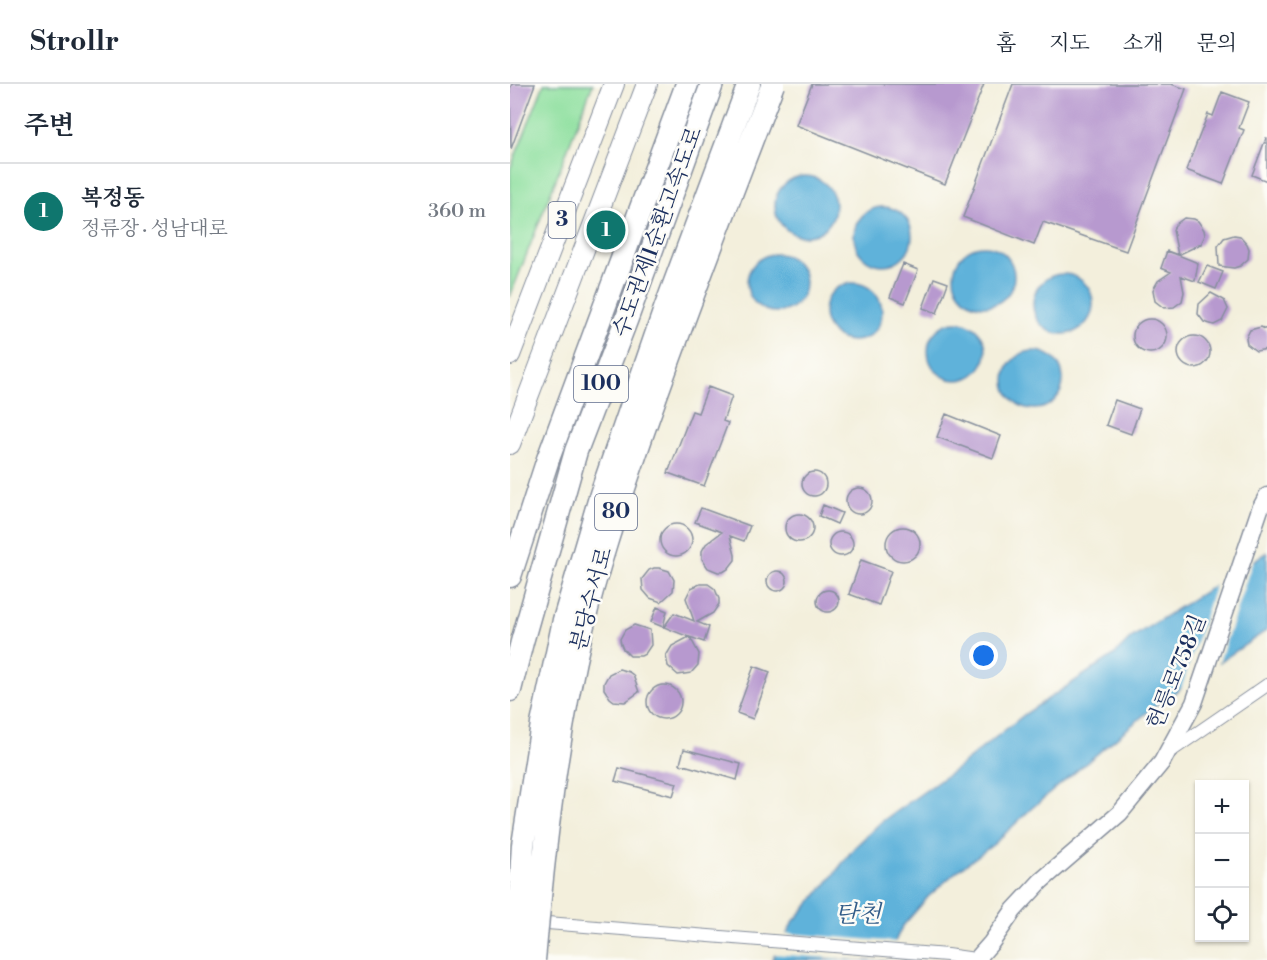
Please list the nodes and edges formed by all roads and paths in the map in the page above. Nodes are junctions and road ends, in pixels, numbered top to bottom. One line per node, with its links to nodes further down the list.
1 (614, 84): 7 (main road, 3)
2 (647, 84): 8 (main road, 3)
3 (687, 84): 10 (highway, 수도권제1순환고속도로 / 100)
4 (712, 84): 12 (highway, 수도권제1순환고속도로 / 100)
5 (749, 84): 14 (highway, 분당수서로 / 80, bridge)
6 (773, 84): 14 (highway, 분당수서로 / 80, bridge)
7 (510, 355)
8 (510, 444)
9 (1264, 503): 19 (street, 헌릉로758길)
10 (510, 576)
11 (1267, 685): 13 (street)
12 (510, 690)
13 (1174, 749)
14 (533, 847): 15 (highway, bridge); 16 (highway, 분당수서로 / 80, bridge); 17 (highway, 분당수서로 / 80, bridge); 18 (highway, bridge)
15 (510, 919): 19 (street)
16 (516, 960)
17 (534, 960)
18 (548, 960)
19 (976, 960): 20 (street)
20 (982, 960)

